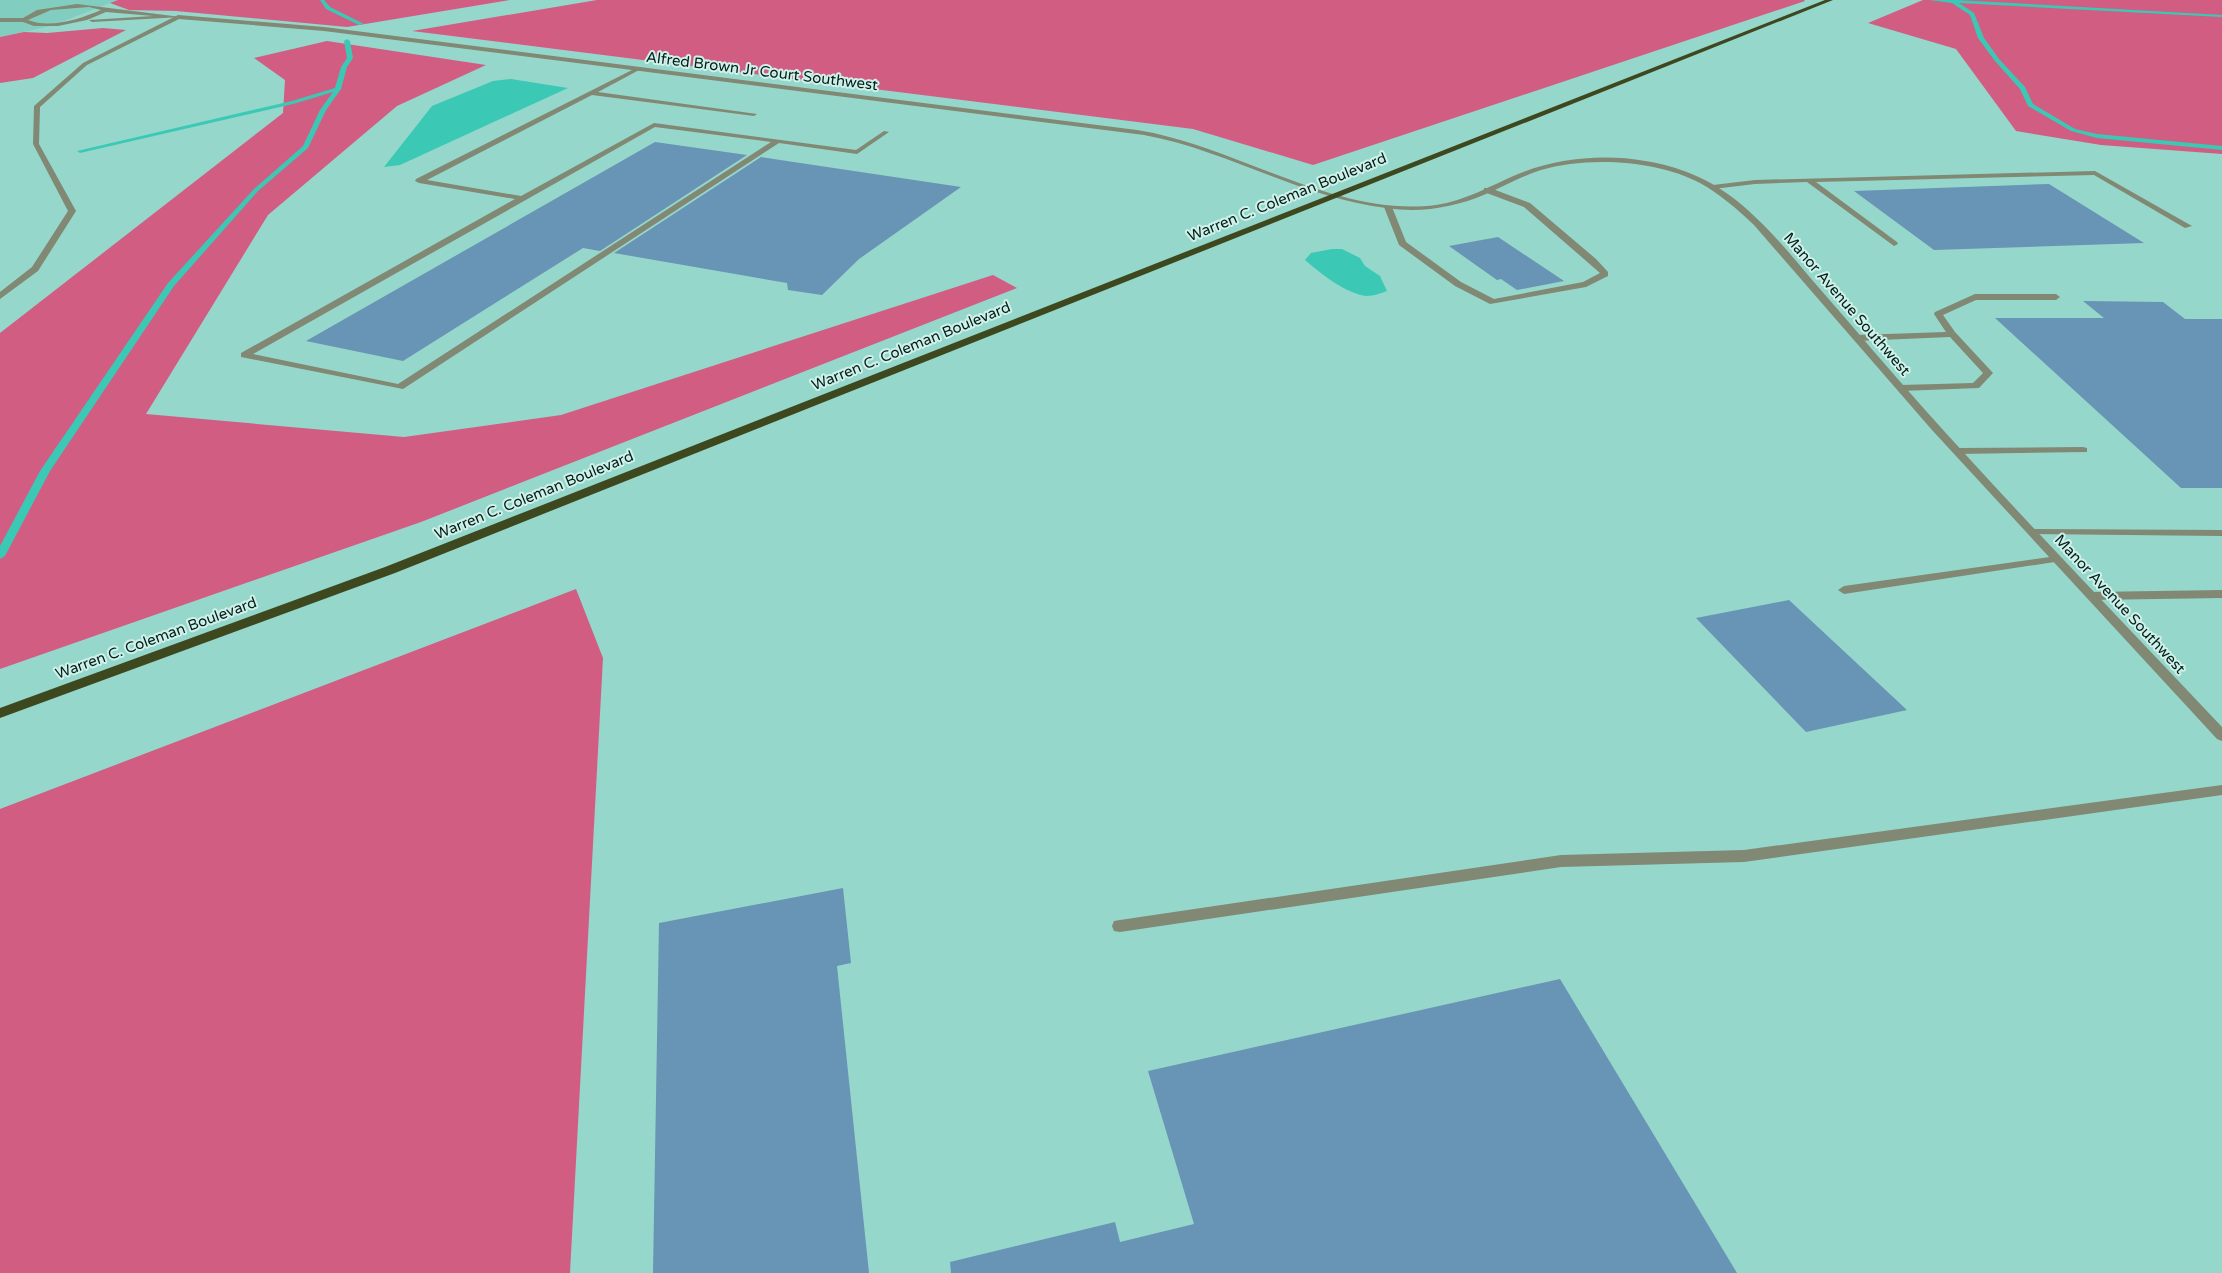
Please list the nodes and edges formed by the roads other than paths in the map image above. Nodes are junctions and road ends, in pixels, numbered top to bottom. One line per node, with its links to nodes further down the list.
1 (88, 0): 3 (street)
2 (1830, 0): 19 (highway, Warren C. Coleman Boulevard)
3 (77, 5): 4 (street); 5 (street)
4 (105, 10): 7 (street); 10 (street)
5 (42, 11): 6 (street); 9 (street)
6 (0, 15)
7 (178, 17): 10 (street); 11 (street, Alfred Brown Jr Court Southwest); 24 (street)
8 (0, 20): 9 (street)
9 (24, 20): 10 (street)
10 (72, 22)
11 (638, 69): 12 (street); 19 (street, Alfred Brown Jr Court Southwest)
12 (591, 93): 13 (street); 20 (street)
13 (754, 114)
14 (886, 132): 15 (street)
15 (778, 141): 20 (street); 20 (street)
16 (1809, 180): 17 (street); 22 (street); 23 (street)
17 (1713, 187): 18 (street, Manor Avenue Southwest); 27 (street, Manor Avenue Southwest)
18 (1487, 190): 21 (street, Manor Avenue Southwest); 21 (street)
19 (1332, 197): 21 (street, Manor Avenue Southwest); 37 (highway, Warren C. Coleman Boulevard)
20 (522, 198)
21 (1388, 207)
22 (2188, 226)
23 (1894, 244)
24 (0, 296)
25 (2056, 297): 26 (street)
26 (1952, 334): 27 (street); 28 (street)
27 (1857, 338): 28 (street, Manor Avenue Southwest)
28 (1901, 388): 30 (street, Manor Avenue Southwest)
29 (2083, 450): 30 (street)
30 (1958, 451): 31 (street, Manor Avenue Southwest)
31 (2033, 532): 32 (street); 33 (street, Manor Avenue Southwest)
32 (2222, 533)
33 (2057, 559): 34 (street); 36 (street, Manor Avenue Southwest)
34 (1844, 590)
35 (2222, 594): 36 (street)
36 (2092, 596): 38 (street, Manor Avenue Southwest)
37 (0, 713)
38 (2222, 736)
39 (2222, 790): 40 (street)
40 (1120, 926)

